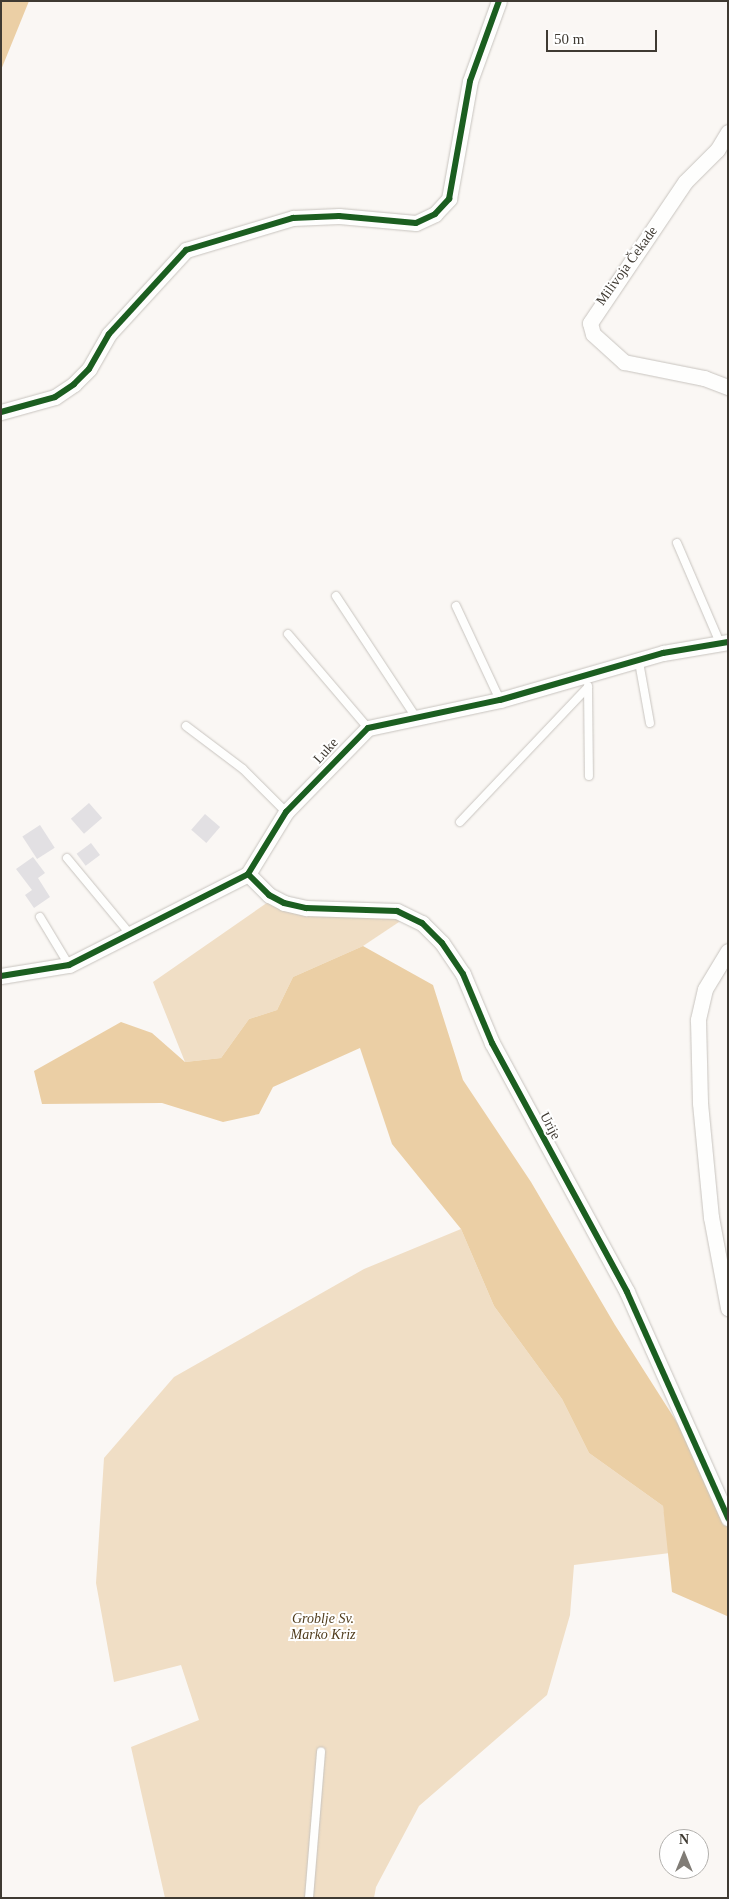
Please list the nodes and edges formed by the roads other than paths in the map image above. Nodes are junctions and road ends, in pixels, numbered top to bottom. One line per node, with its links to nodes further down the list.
1 (500, 1): 4 (street)
2 (728, 132): 3 (street, Milivoja Čekade)
3 (728, 387)
4 (1, 412)
5 (677, 543): 10 (lane)
6 (336, 596): 14 (lane)
7 (456, 606): 13 (lane)
8 (728, 627): 10 (street)
9 (288, 634): 17 (lane)
10 (724, 643): 11 (street)
11 (639, 662): 12 (street); 15 (lane)
12 (588, 681): 13 (street); 18 (lane); 20 (lane)
13 (500, 700): 14 (street)
14 (415, 716): 17 (street)
15 (650, 723)
16 (186, 726): 19 (lane)
17 (368, 728): 19 (street, Luke)
18 (589, 776)
19 (286, 812): 22 (street, Luke)
20 (460, 822)
21 (67, 858): 24 (lane)
22 (248, 874): 24 (street); 29 (street, Urije)
23 (40, 917): 26 (lane)
24 (131, 935): 26 (street)
25 (728, 951): 28 (street)
26 (69, 965): 27 (street)
27 (1, 976)
28 (728, 1308)
29 (728, 1518)
30 (321, 1751): 31 (lane)
31 (309, 1898)

